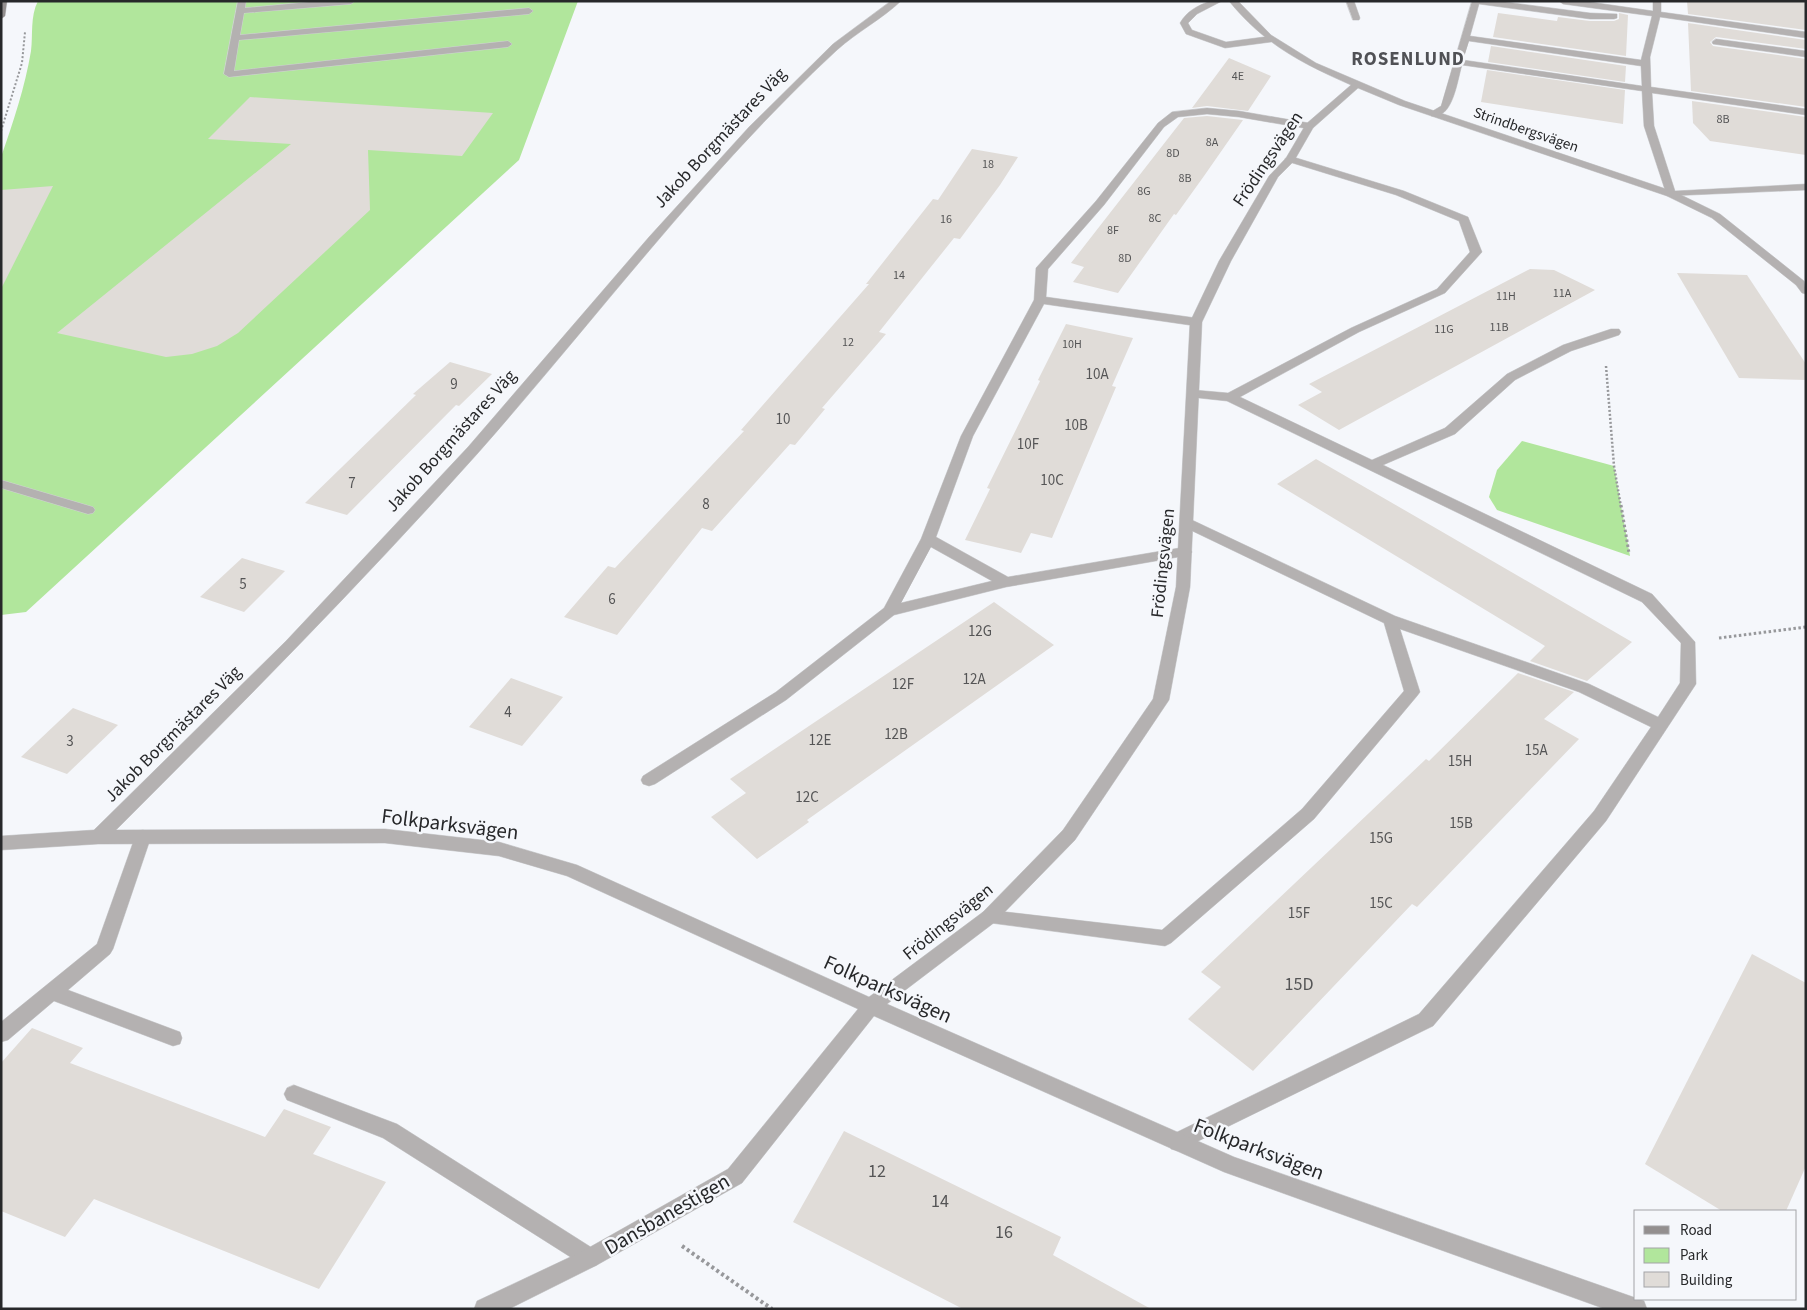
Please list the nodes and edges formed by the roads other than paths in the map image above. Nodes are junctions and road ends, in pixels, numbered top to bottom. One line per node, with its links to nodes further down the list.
1 (3, 1): 14 (street)
2 (242, 1): 12 (street)
3 (351, 1): 12 (street)
4 (897, 1): 50 (street, Jakob Borgmästares Väg)
5 (1218, 1): 19 (street)
6 (1233, 1): 19 (street, Strindbergsvägen)
7 (1350, 1): 15 (street)
8 (1476, 1): 13 (street); 18 (street)
9 (1563, 1): 13 (street)
10 (1657, 1): 13 (street)
11 (528, 10): 17 (street)
12 (241, 11): 17 (street)
13 (1657, 14): 16 (street); 24 (street)
14 (1, 16)
15 (1356, 18)
16 (1806, 36)
17 (236, 38): 21 (street)
18 (1464, 38): 23 (street); 24 (street)
19 (1271, 39): 25 (street, Strindbergsvägen)
20 (1716, 42): 22 (street)
21 (508, 44)
22 (1806, 54)
23 (1457, 62): 26 (street); 28 (street)
24 (1646, 64): 26 (street)
25 (1357, 84): 28 (street, Strindbergsvägen); 29 (street, Frödingsvägen)
26 (1647, 90): 27 (street); 32 (street)
27 (1806, 112)
28 (1434, 114): 32 (street, Strindbergsvägen)
29 (1309, 126): 30 (street, Frödingsvägen); 34 (street)
30 (1290, 159): 35 (street, Frödingsvägen); 38 (street)
31 (1806, 187): 32 (street)
32 (1671, 194): 33 (street, Strindbergsvägen)
33 (1806, 291)
34 (1040, 300): 35 (street); 43 (street)
35 (1196, 322): 37 (street, Frödingsvägen)
36 (1609, 334): 39 (street)
37 (1194, 394): 38 (street); 42 (street, Frödingsvägen)
38 (1230, 397): 39 (street)
39 (1372, 465): 48 (street)
40 (1, 484): 41 (street)
41 (88, 510)
42 (1187, 523): 44 (street, Frödingsvägen); 47 (street)
43 (928, 539): 45 (street); 46 (street)
44 (1185, 552): 45 (street); 53 (street, Frödingsvägen)
45 (1006, 582): 46 (street)
46 (889, 610): 49 (street)
47 (1390, 620): 48 (street); 53 (street)
48 (1660, 725): 59 (street)
49 (649, 780)
50 (98, 837): 51 (street, Folkparksvägen); 52 (street)
51 (144, 837): 54 (street); 55 (street, Folkparksvägen)
52 (1, 844)
53 (989, 917): 55 (street, Frödingsvägen)
54 (52, 992): 56 (street); 57 (street)
55 (871, 1006): 59 (street, Folkparksvägen); 60 (street, Dansbanestigen)
56 (1, 1034)
57 (173, 1038)
58 (294, 1094): 60 (street)
59 (1178, 1142): 62 (street, Folkparksvägen)
60 (590, 1258): 61 (street, Dansbanestigen)
61 (485, 1309)
62 (1636, 1309)

